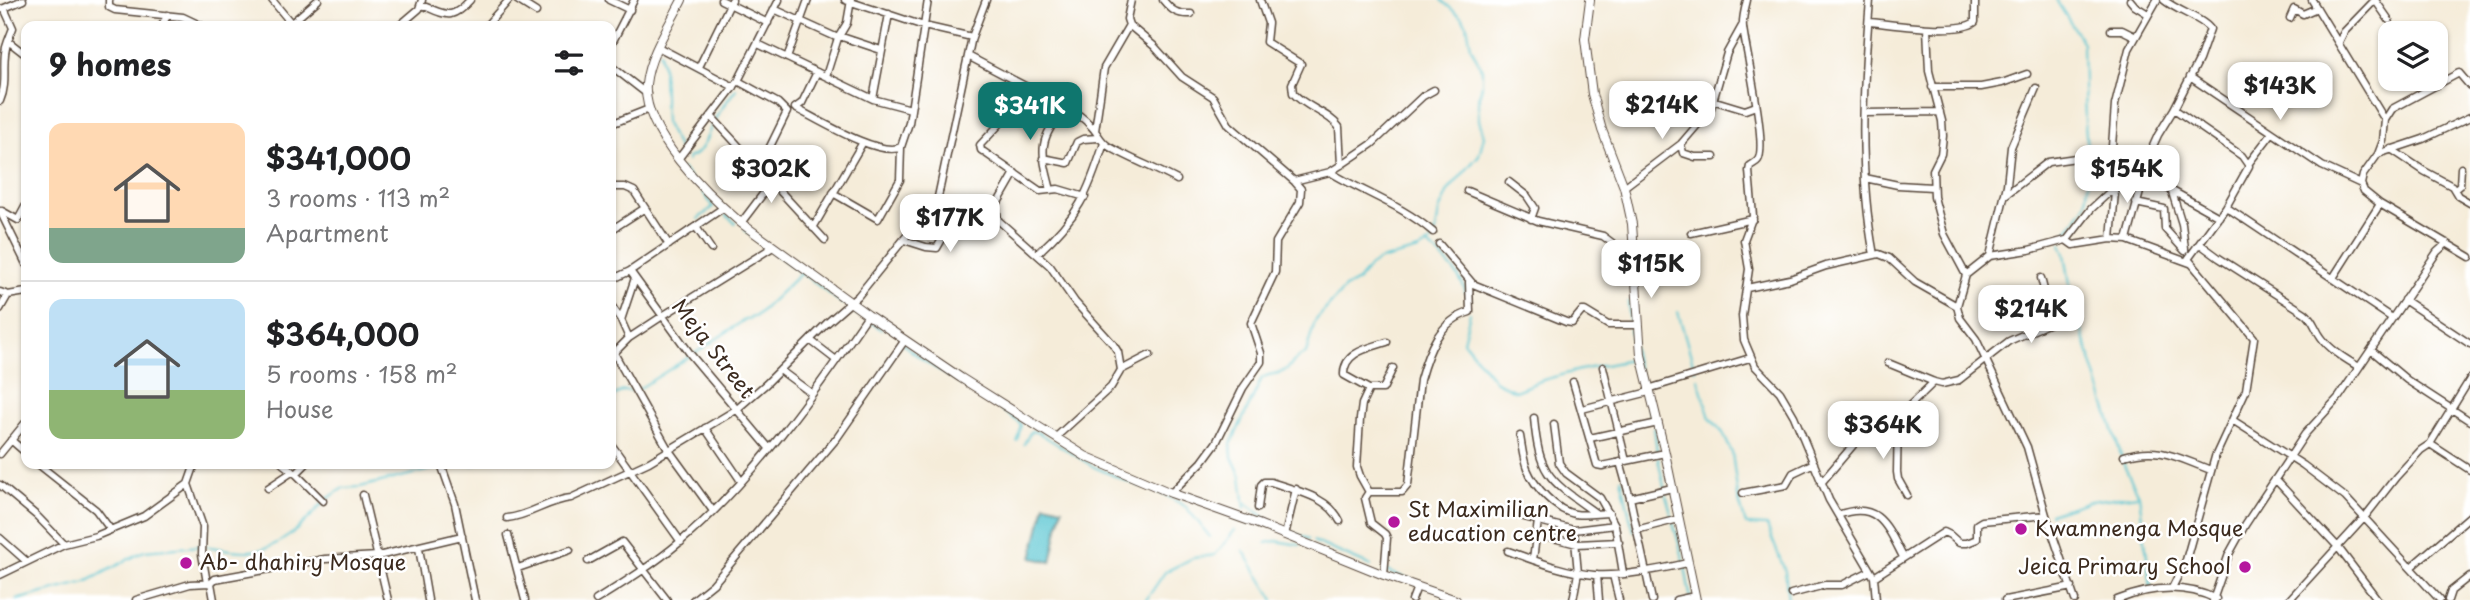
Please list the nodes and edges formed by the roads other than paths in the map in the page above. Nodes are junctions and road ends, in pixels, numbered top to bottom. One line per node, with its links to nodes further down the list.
1 (23, 0): 32 (street)
2 (109, 0): 38 (street)
3 (272, 0): 44 (street)
4 (318, 0): 45 (street)
5 (470, 0): 30 (street)
6 (509, 0): 47 (street)
7 (517, 0): 35 (street)
8 (609, 0): 34 (street)
9 (634, 0): 34 (street)
10 (682, 0): 63 (main road)
11 (721, 0): 29 (street)
12 (779, 0): 33 (street)
13 (808, 0): 48 (street)
14 (928, 0): 52 (street)
15 (986, 0): 59 (street)
16 (1131, 0): 51 (street)
17 (1163, 0): 36 (street)
18 (1260, 0): 110 (street)
19 (1590, 0): 124 (main road)
20 (1746, 0): 53 (street)
21 (1870, 0): 49 (street)
22 (1975, 0): 54 (street)
23 (2130, 0): 37 (street)
24 (2157, 0): 37 (street)
25 (2164, 0): 73 (street)
26 (2312, 0): 31 (street)
27 (2375, 0): 41 (street); 61 (street)
28 (849, 1): 39 (street); 58 (street)
29 (731, 2): 50 (street); 68 (street)
30 (421, 3): 46 (street)
31 (2317, 8): 40 (street); 61 (street)
32 (2, 9): 60 (street)
33 (774, 9): 48 (street); 50 (street)
34 (630, 10): 56 (street)
35 (536, 12)
36 (1191, 13)
37 (2148, 14): 57 (street)
38 (168, 15): 42 (street); 43 (street)
39 (889, 15): 52 (street); 64 (street)
40 (2290, 18)
41 (2389, 20)
42 (164, 21)
43 (191, 21)
44 (288, 21)
45 (294, 21)
46 (404, 21)
47 (490, 21)
48 (801, 22): 58 (street); 67 (street)
49 (1869, 22): 54 (street); 92 (street)
50 (768, 23): 62 (street)
51 (1129, 25): 98 (street); 120 (street)
52 (924, 26): 59 (street); 88 (street)
53 (1742, 26): 82 (street); 84 (street)
54 (1927, 28): 76 (street)
55 (2111, 30): 57 (street)
56 (616, 36)
57 (2134, 36): 104 (street)
58 (838, 37): 64 (street); 72 (street)
59 (972, 37): 66 (street)
60 (8, 41): 65 (street); 83 (street)
61 (2339, 42): 95 (street)
62 (758, 44): 67 (street); 74 (street)
63 (659, 47): 68 (street); 80 (main road)
64 (881, 50): 81 (street)
65 (21, 51)
66 (968, 56): 79 (street); 143 (street)
67 (787, 58): 70 (street)
68 (699, 67): 74 (street)
69 (616, 70): 80 (street)
70 (817, 72): 72 (street); 86 (street)
71 (2027, 74): 76 (street)
72 (825, 76): 81 (street)
73 (2190, 77): 89 (street); 97 (street)
74 (736, 84): 90 (street); 93 (street)
75 (2470, 86): 95 (street)
76 (1932, 87): 91 (street)
77 (2036, 88): 132 (street)
78 (1434, 90): 110 (street)
79 (1031, 91): 85 (street); 115 (street)
80 (647, 94): 87 (main road)
81 (873, 99): 88 (street)
82 (1712, 100): 84 (street); 101 (street)
83 (0, 101)
84 (1756, 106): 145 (street)
85 (1066, 107): 98 (street); 108 (street)
86 (795, 108): 90 (street); 99 (street)
87 (649, 109): 96 (street); 107 (main road)
88 (911, 109): 102 (street)
89 (2174, 109): 109 (street); 116 (street)
90 (787, 111): 111 (street)
91 (1940, 112): 92 (street); 125 (street)
92 (1864, 113): 118 (street)
93 (711, 116): 107 (street); 111 (street)
94 (2470, 117): 103 (street)
95 (2385, 120): 105 (street)
96 (616, 122)
97 (2272, 132): 109 (street); 122 (street)
98 (1097, 134): 100 (street); 108 (street)
99 (863, 142): 102 (street); 131 (street)
100 (1104, 144): 119 (street); 133 (street)
101 (1681, 144): 106 (street); 124 (street)
102 (901, 147): 131 (street)
103 (2392, 149): 105 (street); 127 (street)
104 (2111, 153): 113 (street); 132 (street)
105 (2378, 154): 122 (street)
106 (1714, 157)
107 (679, 158): 139 (main road)
108 (1043, 158): 128 (street)
109 (2249, 163): 137 (street)
110 (1341, 165): 114 (street)
111 (760, 167): 117 (street)
112 (2461, 168): 127 (street)
113 (2117, 169): 116 (street); 126 (street)
114 (1330, 172): 120 (street); 150 (street)
115 (1015, 173): 128 (street); 163 (street)
116 (2144, 177): 130 (street); 134 (street)
117 (769, 178): 146 (street); 149 (street)
118 (1865, 178): 125 (street); 165 (street)
119 (1177, 180)
120 (1294, 181): 263 (street)
121 (1509, 182): 144 (street)
122 (2361, 184): 136 (street)
123 (616, 187): 138 (street)
124 (1624, 187): 169 (main road)
125 (1932, 187): 171 (street)
126 (2115, 187): 152 (street); 155 (street)
127 (2455, 188): 135 (street)
128 (1051, 190): 133 (street)
129 (1467, 191): 144 (street)
130 (2172, 191): 142 (street); 167 (street)
131 (833, 193): 149 (street)
132 (2004, 196): 166 (street)
133 (1085, 197): 163 (street)
134 (2136, 203): 156 (street); 167 (street)
135 (2470, 203)
136 (2380, 204): 157 (street); 175 (street)
137 (2226, 206): 142 (street); 175 (street)
138 (645, 208): 147 (street); 160 (street)
139 (723, 208): 146 (main road); 148 (street)
140 (0, 210): 141 (street); 164 (street)
141 (21, 214)
142 (2219, 216): 159 (street)
143 (923, 217): 154 (street); 154 (street)
144 (1531, 219): 169 (street)
145 (1752, 219): 151 (street); 177 (street)
146 (741, 223): 161 (main road)
147 (616, 227)
148 (696, 227): 160 (street); 162 (street)
149 (813, 228): 153 (street)
150 (1433, 232)
151 (1691, 233)
152 (2111, 239): 155 (street); 156 (street)
153 (825, 240)
154 (904, 240): 182 (street)
155 (2067, 240): 166 (street)
156 (2127, 240): 167 (street)
157 (2448, 243): 168 (street); 181 (street)
158 (1439, 244): 176 (street)
159 (2200, 244): 167 (street); 207 (street)
160 (669, 245): 170 (street)
161 (773, 247): 182 (main road); 186 (street)
162 (711, 249)
163 (1038, 253): 210 (street)
164 (21, 254)
165 (1874, 255): 177 (street); 183 (street)
166 (1990, 256): 171 (street)
167 (2188, 257): 223 (street)
168 (2470, 257)
169 (1635, 267): 192 (main road)
170 (630, 271): 172 (street); 173 (street, Meja Street)
171 (1966, 275): 183 (street)
172 (616, 278)
173 (635, 278): 186 (street, Meja Street); 190 (street)
174 (2041, 278): 191 (street)
175 (2333, 278): 189 (street)
176 (1469, 282): 192 (street); 262 (street)
177 (1747, 288): 202 (street)
178 (0, 292): 180 (street)
179 (21, 293): 180 (street)
180 (8, 295): 184 (street)
181 (2404, 300): 189 (street); 197 (street)
182 (851, 303): 187 (main road); 194 (street)
183 (1957, 306): 203 (street)
184 (0, 309)
185 (616, 312): 190 (street)
186 (664, 315): 193 (street); 218 (street, Meja Street)
187 (868, 315): 195 (main road); 204 (street)
188 (2068, 315): 191 (street)
189 (2392, 318): 199 (street)
190 (621, 320): 193 (street)
191 (2052, 321): 203 (street)
192 (1638, 325): 215 (main road)
193 (629, 338): 198 (street)
194 (810, 340): 204 (street); 209 (street)
195 (905, 340): 231 (main road); 334 (street)
196 (1387, 342): 214 (street)
197 (2470, 344)
198 (616, 349)
199 (2371, 350): 207 (street); 219 (street)
200 (1150, 355): 210 (street)
201 (616, 357): 237 (street)
202 (1750, 358): 215 (street); 244 (street)
203 (1985, 359): 213 (street); 274 (street)
204 (836, 360): 216 (street)
205 (1888, 363): 213 (street)
206 (1603, 367): 217 (street)
207 (2359, 367): 242 (street)
208 (1392, 368): 214 (street)
209 (780, 370): 216 (street); 218 (street)
210 (1121, 370): 231 (street)
211 (2470, 379): 219 (street)
212 (1573, 382): 220 (street)
213 (1934, 382): 221 (street)
214 (1369, 389): 262 (street)
215 (1649, 391): 217 (street); 226 (main road)
216 (811, 393): 235 (street)
217 (1612, 401): 220 (street); 229 (street)
218 (737, 408): 228 (street); 235 (street, Meja Street)
219 (2450, 408): 224 (street); 234 (street)
220 (1582, 410): 232 (street)
221 (1898, 417): 256 (street); 266 (street)
222 (1534, 418): 271 (street)
223 (2234, 421): 242 (street); 250 (street)
224 (2470, 421)
225 (1553, 424): 272 (street)
226 (1658, 424): 229 (street); 239 (main road)
227 (21, 428): 233 (street)
228 (705, 428): 237 (street); 255 (street)
229 (1618, 431): 232 (street); 243 (street)
230 (1520, 436): 271 (street)
231 (1056, 437): 263 (main road)
232 (1590, 438): 243 (street)
233 (11, 440): 236 (street); 240 (street)
234 (2430, 444): 251 (street); 278 (street)
235 (769, 448): 255 (street)
236 (21, 449)
237 (668, 449): 252 (street); 270 (street)
238 (616, 450): 252 (street)
239 (1665, 453): 243 (street); 260 (main road)
240 (0, 454)
241 (2124, 456): 250 (street)
242 (2290, 456): 254 (street); 278 (street)
243 (1623, 462): 267 (street)
244 (1814, 463): 256 (street); 264 (street)
245 (44, 469): 283 (street)
246 (193, 469): 257 (street)
247 (289, 469): 253 (street)
248 (299, 469): 253 (street)
249 (443, 469): 288 (street)
250 (2211, 470): 320 (street)
251 (2470, 470)
252 (632, 471): 277 (street); 291 (street)
253 (294, 473): 259 (street); 268 (street)
254 (2275, 479): 295 (street); 324 (street)
255 (741, 481): 270 (street)
256 (1821, 483): 273 (street)
257 (188, 484): 283 (street); 317 (street)
258 (0, 485): 293 (street)
259 (268, 488)
260 (1672, 488): 267 (street); 279 (main road)
261 (1296, 489): 269 (street); 280 (street); 287 (street)
262 (1369, 492): 313 (street)
263 (1171, 493): 287 (main road)
264 (1743, 493)
265 (363, 495): 299 (street)
266 (1907, 495)
267 (1630, 498): 285 (street)
268 (323, 501)
269 (1258, 508)
270 (713, 511): 291 (street)
271 (1596, 513): 272 (street)
272 (1609, 513): 282 (street)
273 (1838, 515): 300 (street); 311 (street)
274 (2046, 515): 300 (street); 319 (street)
275 (2470, 516): 305 (street)
276 (1524, 517): 281 (street)
277 (507, 518)
278 (2364, 518): 295 (street); 305 (street)
279 (1679, 519): 285 (street); 304 (main road)
280 (1340, 521)
281 (1538, 521): 284 (street); 286 (street)
282 (1615, 525): 284 (street); 292 (street)
283 (110, 529): 293 (street)
284 (1574, 530): 294 (street)
285 (1636, 530): 307 (street)
286 (1537, 534): 294 (street); 301 (street)
287 (1285, 535): 313 (main road)
288 (462, 536): 296 (street); 330 (street)
289 (508, 536): 306 (street)
290 (0, 538): 302 (street)
291 (681, 542): 308 (street)
292 (1619, 542): 294 (street); 310 (street)
293 (64, 544): 302 (street)
294 (1577, 544): 309 (street)
295 (2337, 546): 325 (street); 346 (street)
296 (419, 548): 299 (street); 329 (street)
297 (570, 550): 306 (street)
298 (1508, 551): 301 (street)
299 (378, 556): 317 (street); 328 (street)
300 (1903, 557): 311 (street)
301 (1533, 560): 309 (street)
302 (26, 561): 312 (street)
303 (588, 561): 308 (street)
304 (1688, 562): 307 (street); 322 (main road)
305 (2411, 567): 347 (street)
306 (518, 568): 331 (street)
307 (1645, 570): 310 (street); 340 (street)
308 (643, 571): 332 (street); 333 (street)
309 (1578, 573): 314 (street); 337 (street)
310 (1623, 573): 315 (street)
311 (1872, 574): 321 (street); 342 (street)
312 (0, 575)
313 (1384, 575): 318 (main road)
314 (1597, 575): 315 (street); 338 (street)
315 (1613, 575): 339 (street)
316 (2470, 576): 348 (street)
317 (209, 583): 323 (street); 327 (street)
318 (1417, 587): 335 (street); 336 (main road)
319 (2072, 587): 343 (street); 344 (street)
320 (2172, 588): 324 (street); 345 (street)
321 (1791, 594)
322 (1696, 598): 341 (street)
323 (147, 599): 326 (street)
324 (2215, 599)
325 (2291, 599)
326 (136, 600)
327 (214, 600)
328 (388, 600)
329 (428, 600)
330 (475, 600)
331 (525, 600)
332 (596, 600)
333 (667, 600)
334 (693, 600)
335 (1412, 600)
336 (1455, 600)
337 (1573, 600)
338 (1600, 600)
339 (1619, 600)
340 (1652, 600)
341 (1676, 600)
342 (1876, 600)
343 (2005, 600)
344 (2075, 600)
345 (2116, 600)
346 (2378, 600)
347 (2441, 600)
348 (2448, 600)

